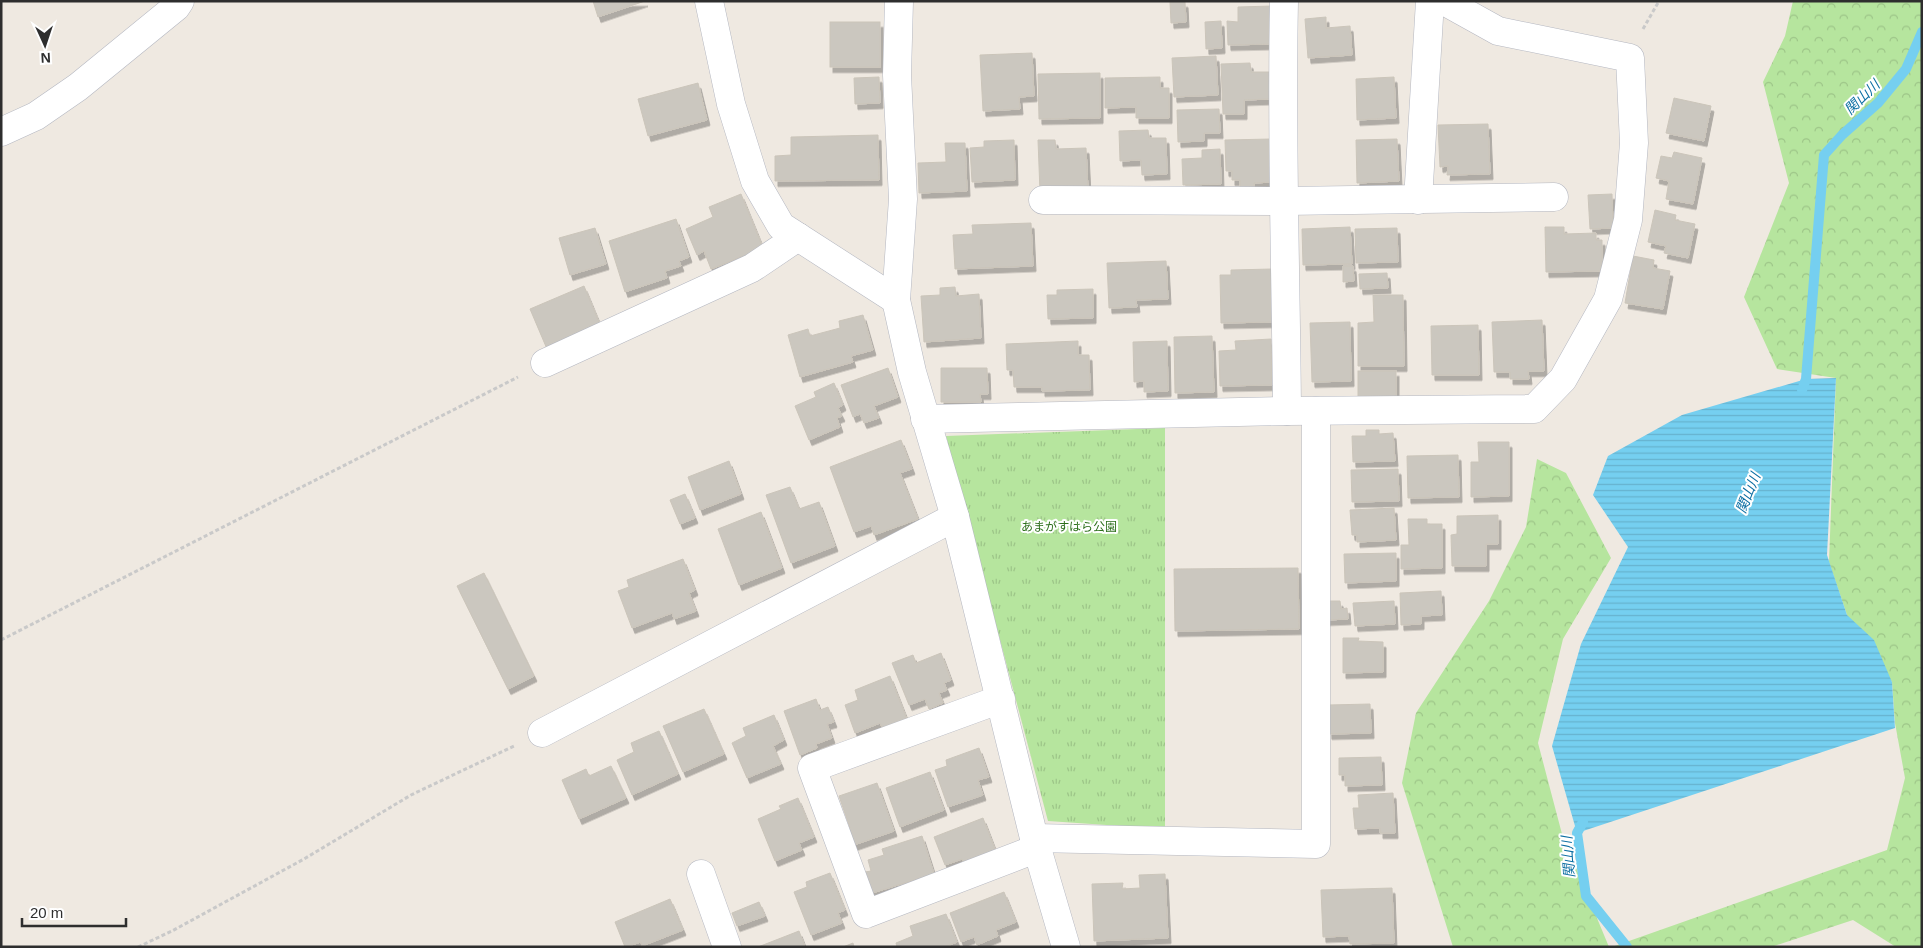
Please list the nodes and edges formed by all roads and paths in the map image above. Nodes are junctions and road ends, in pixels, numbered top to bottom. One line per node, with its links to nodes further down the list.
1 (180, 1): 7 (street)
2 (709, 1): 12 (street)
3 (899, 1): 13 (street)
4 (1284, 1): 11 (street)
5 (1430, 1): 10 (street)
6 (1444, 1): 16 (street)
7 (1, 132)
8 (1554, 196): 10 (street)
9 (1043, 200): 11 (street)
10 (1418, 200): 11 (street)
11 (1285, 201): 15 (street)
12 (798, 237): 13 (street); 14 (street)
13 (896, 300): 17 (street)
14 (545, 363): 19 (path)
15 (1287, 411): 16 (street); 17 (street)
16 (1316, 411): 22 (street)
17 (925, 419): 18 (street)
18 (955, 517): 20 (street); 21 (street)
19 (1, 640)
20 (1001, 699): 22 (street); 22 (street)
21 (542, 733): 24 (path)
22 (1036, 843): 26 (street)
23 (701, 874): 25 (street)
24 (138, 947)
25 (727, 947)
26 (1066, 947)

